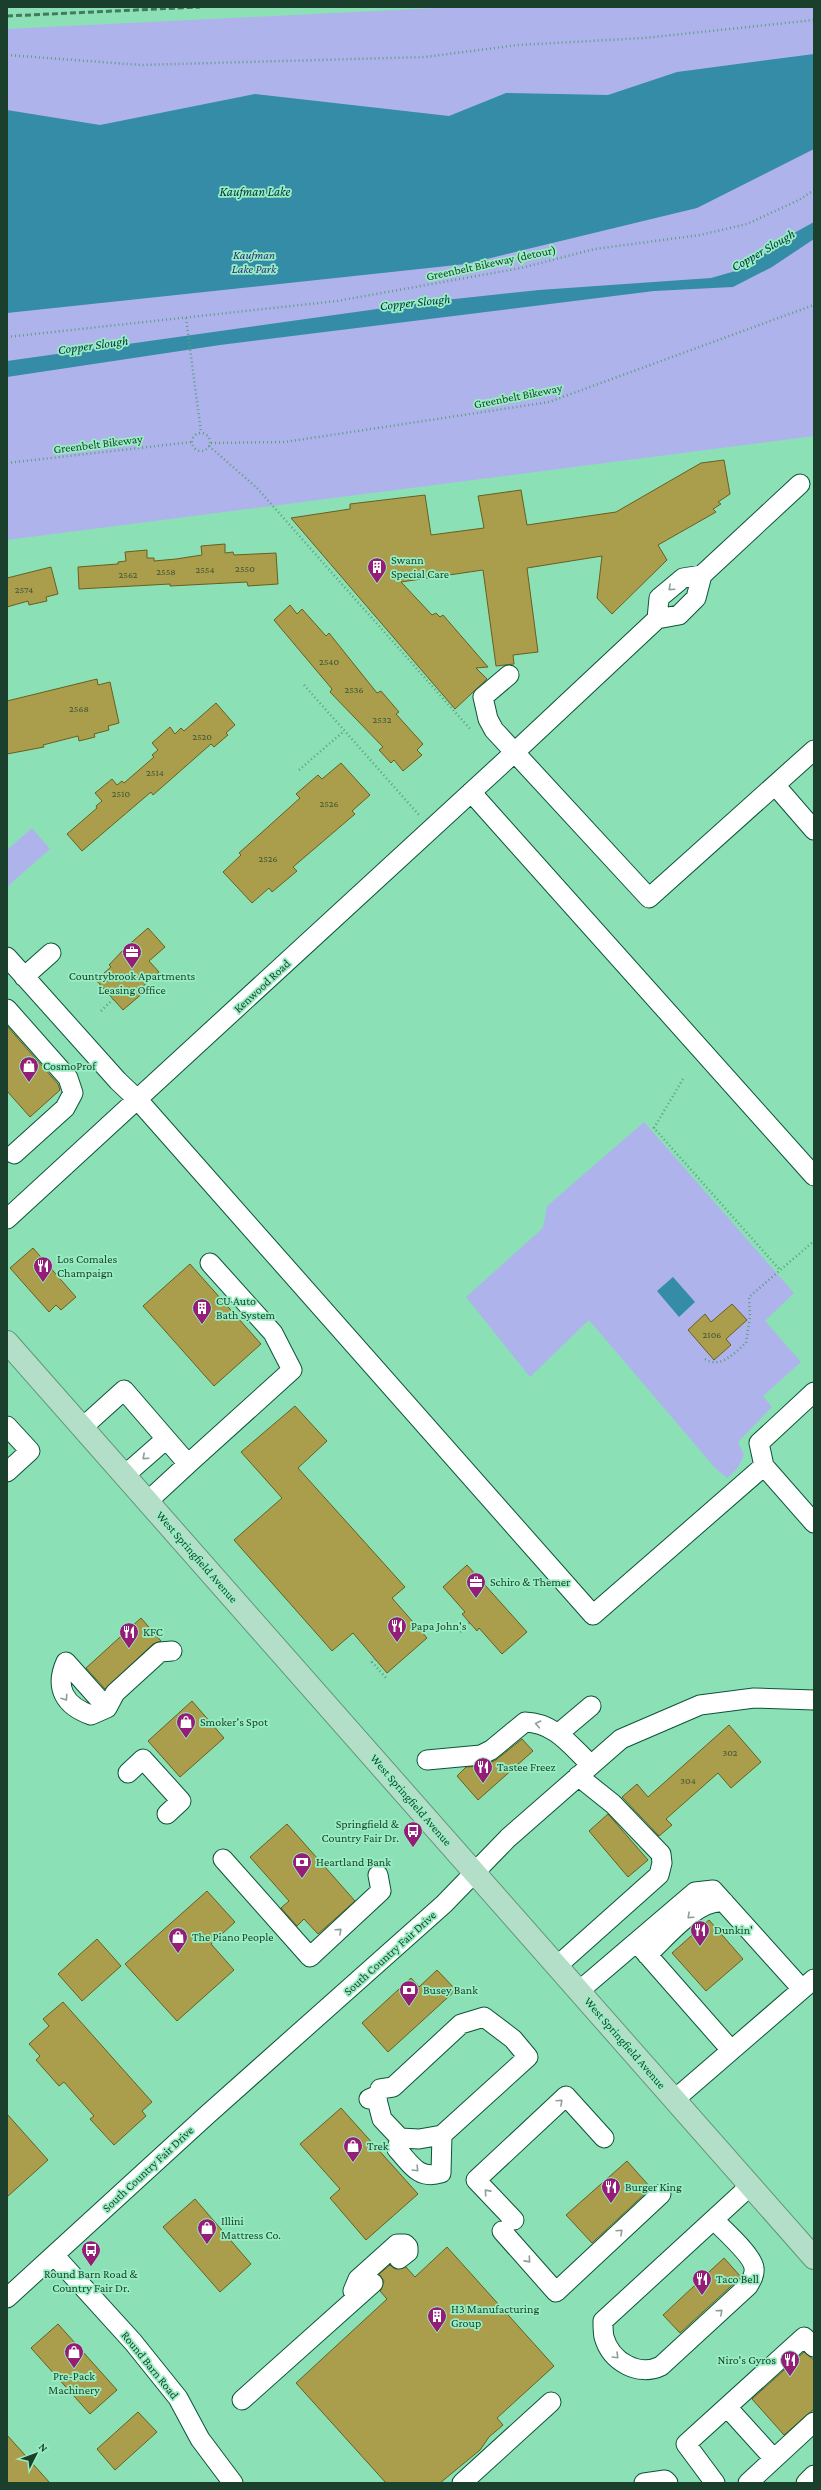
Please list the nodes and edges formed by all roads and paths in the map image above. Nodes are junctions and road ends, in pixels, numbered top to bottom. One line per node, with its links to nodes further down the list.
1 (814, 20): 2 (path)
2 (7, 55)
3 (814, 190): 5 (path, Greenbelt Bikeway (detour))
4 (814, 305): 9 (path, Greenbelt Bikeway)
5 (186, 318): 6 (path, Greenbelt Bikeway (detour)); 7 (path)
6 (7, 337)
7 (201, 432): 8 (path); 9 (path)
8 (192, 442): 10 (path, Greenbelt Bikeway); 11 (path, Greenbelt Bikeway)
9 (211, 443): 10 (path)
10 (209, 446): 16 (path)
11 (7, 463)
12 (800, 484): 18 (street, Kenwood Road)
13 (509, 674): 18 (street)
14 (304, 685): 15 (path)
15 (344, 731): 19 (path); 22 (path)
16 (473, 731)
17 (814, 750): 20 (street)
18 (516, 751): 20 (street); 21 (street, Kenwood Road)
19 (299, 770)
20 (775, 785): 23 (street)
21 (471, 792): 31 (street, Kenwood Road); 33 (street)
22 (413, 808)
23 (814, 830)
24 (51, 953): 26 (street)
25 (7, 958): 26 (street)
26 (24, 977): 31 (street)
27 (113, 999): 29 (path)
28 (7, 1009): 32 (street)
29 (100, 1011)
30 (683, 1079): 37 (path)
31 (138, 1100): 34 (street, Kenwood Road); 45 (street)
32 (14, 1154)
33 (814, 1176)
34 (7, 1219)
35 (814, 1241): 37 (path)
36 (210, 1263): 44 (street)
37 (780, 1270): 39 (path)
38 (7, 1342): 42 (main road, West Springfield Avenue)
39 (705, 1359)
40 (814, 1392): 45 (street)
41 (7, 1426): 46 (street)
42 (82, 1427): 43 (street); 47 (main road, West Springfield Avenue)
43 (166, 1438): 44 (street); 47 (street, one-way to 47)
44 (188, 1464): 48 (street)
45 (764, 1466): 49 (street)
46 (7, 1472)
47 (125, 1475): 48 (main road, West Springfield Avenue)
48 (148, 1501): 64 (main road, West Springfield Avenue)
49 (814, 1523)
50 (470, 1622): 51 (path)
51 (460, 1632)
52 (172, 1650): 57 (street)
53 (375, 1659): 54 (path)
54 (387, 1679)
55 (814, 1700): 60 (street, South Country Fair Drive)
56 (591, 1706): 58 (street)
57 (107, 1708): 57 (street, one-way to 57)
58 (559, 1733): 59 (street, one-way to 59); 60 (street)
59 (427, 1760)
60 (584, 1770): 64 (street, South Country Fair Drive); 67 (street)
61 (128, 1773): 62 (street)
62 (167, 1814)
63 (223, 1859): 65 (street, one-way to 65)
64 (475, 1872): 67 (main road, West Springfield Avenue); 78 (street, South Country Fair Drive)
65 (378, 1875)
66 (642, 1949): 68 (street); 69 (street); 70 (street)
67 (557, 1966): 69 (main road, West Springfield Avenue)
68 (808, 1984): 70 (street)
69 (579, 1991): 71 (main road, West Springfield Avenue)
70 (731, 2050): 71 (street)
71 (674, 2100): 75 (main road, West Springfield Avenue)
72 (442, 2135): 73 (street); 73 (street, one-way to 72); 73 (street)
73 (400, 2138)
74 (604, 2138): 76 (street)
75 (750, 2186): 77 (street); 79 (main road, West Springfield Avenue)
76 (661, 2194)
77 (714, 2220): 77 (street, one-way to 77)
78 (54, 2255): 82 (street, South Country Fair Drive); 92 (street, Round Barn Road)
79 (814, 2258)
80 (399, 2259): 83 (street)
81 (373, 2283): 83 (street)
82 (7, 2298)
83 (346, 2307): 85 (street)
84 (814, 2347): 87 (street)
85 (242, 2400)
86 (551, 2402): 93 (street)
87 (727, 2407): 90 (street); 96 (street)
88 (814, 2411): 90 (street)
89 (814, 2422): 90 (street)
90 (779, 2455): 97 (street)
91 (814, 2475): 98 (street)
92 (233, 2483)
93 (462, 2483)
94 (644, 2483): 95 (street)
95 (668, 2483)
96 (715, 2483)
97 (748, 2483)
98 (806, 2483)

